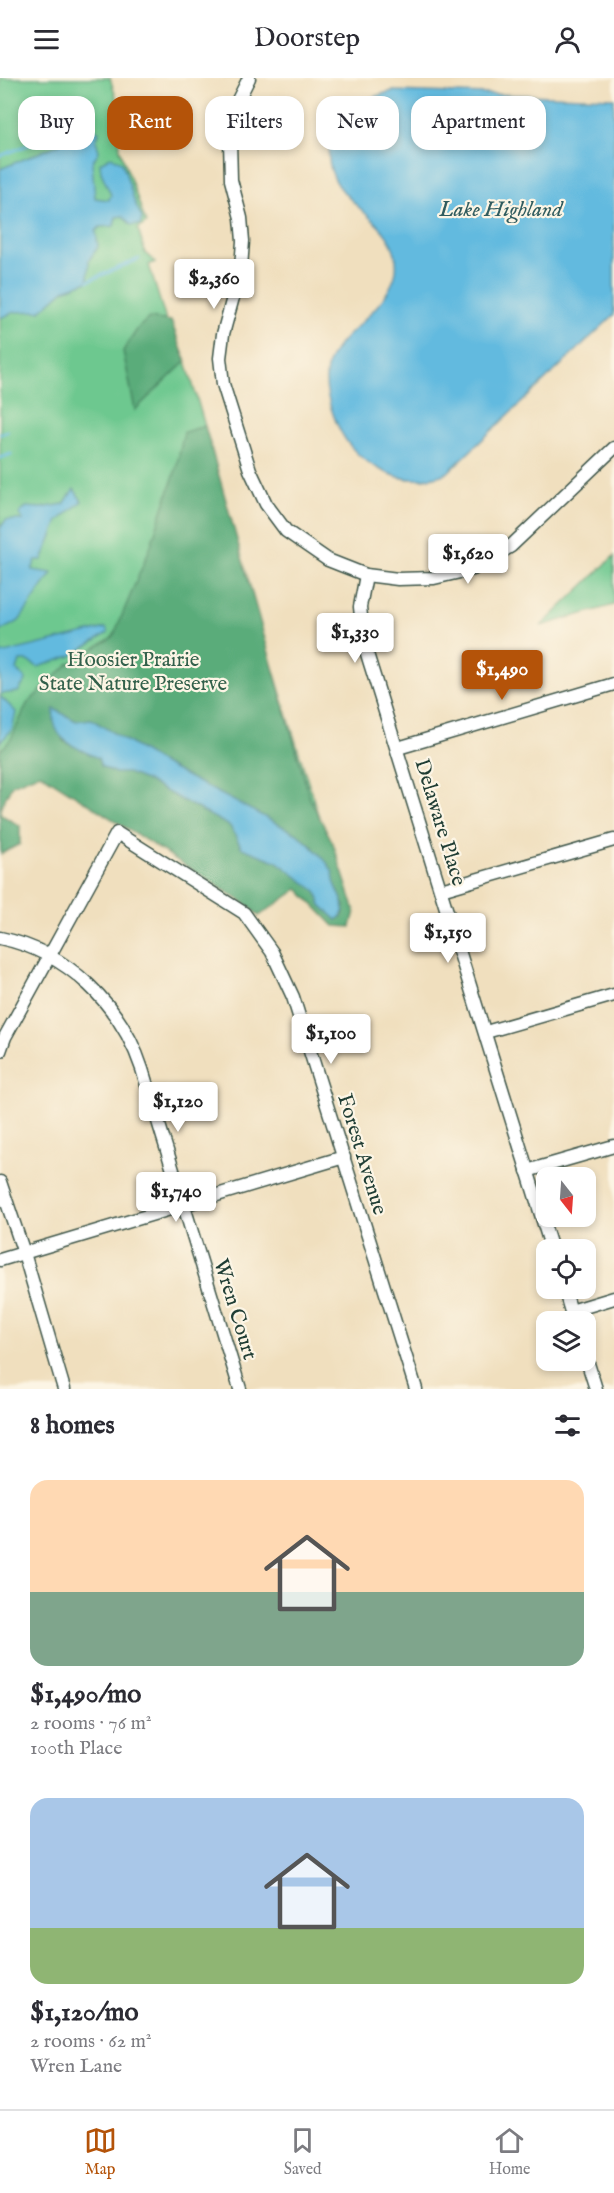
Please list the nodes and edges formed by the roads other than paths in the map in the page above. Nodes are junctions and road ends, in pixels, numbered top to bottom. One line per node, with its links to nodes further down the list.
1 (249, 78): 3 (street)
2 (614, 448): 3 (street)
3 (366, 575): 5 (street, Delaware Place)
4 (614, 684): 5 (street)
5 (398, 748): 7 (street, Delaware Place)
6 (614, 840): 7 (street)
7 (441, 891): 11 (street, Delaware Place)
8 (0, 938): 9 (street, Wren Court)
9 (50, 956): 12 (street); 14 (street, Forest Avenue); 17 (street, Wren Court)
10 (614, 995): 11 (street)
11 (486, 1032): 15 (street, Delaware Place)
12 (0, 1051)
13 (614, 1146): 15 (street)
14 (344, 1157): 17 (street); 26 (street, Forest Avenue)
15 (527, 1171): 18 (street, Delaware Place)
16 (0, 1182): 19 (street)
17 (185, 1205): 19 (street); 25 (street, Wren Court)
18 (549, 1239)
19 (24, 1253): 20 (street); 24 (street)
20 (0, 1260)
21 (614, 1298): 22 (street)
22 (584, 1311)
23 (590, 1371): 27 (street)
24 (64, 1389)
25 (240, 1389)
26 (416, 1389)
27 (596, 1389)

